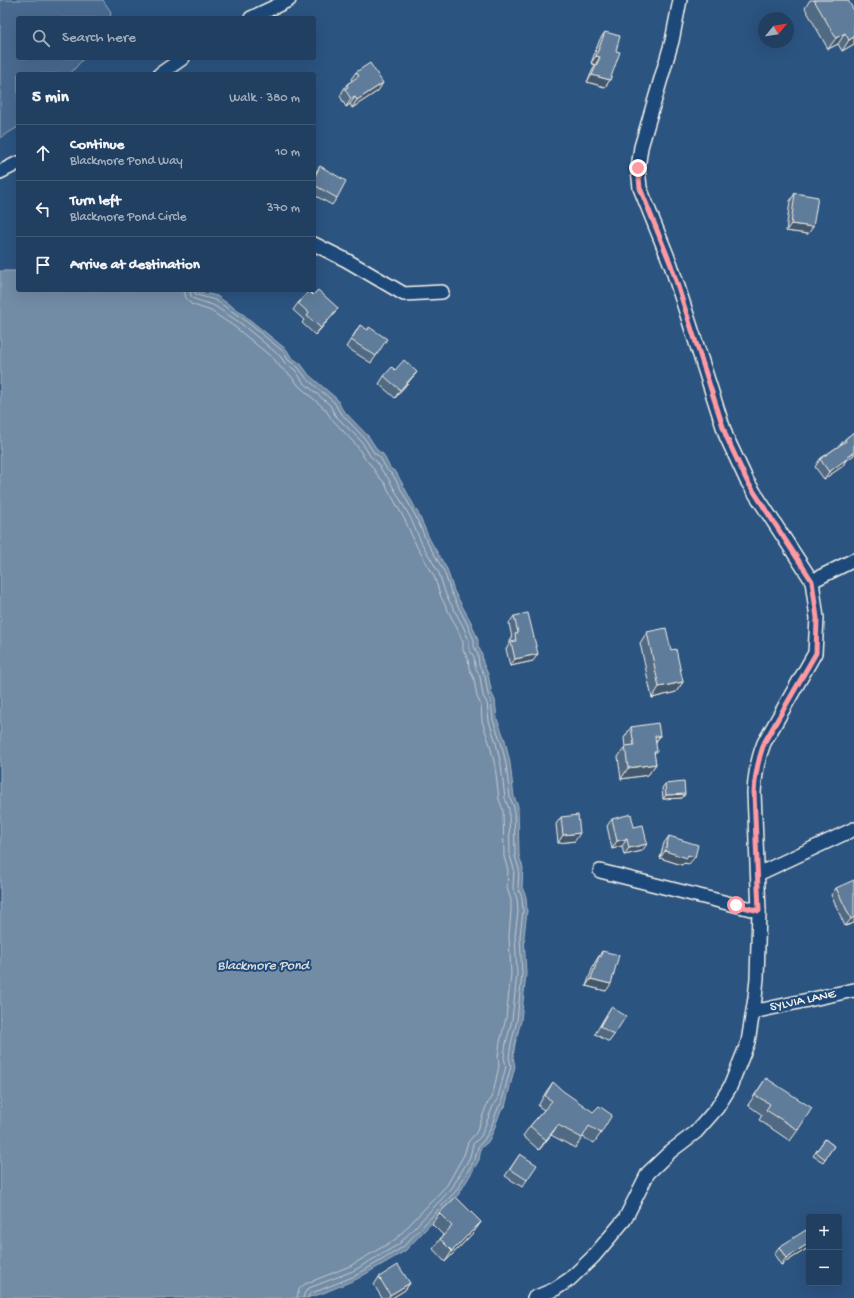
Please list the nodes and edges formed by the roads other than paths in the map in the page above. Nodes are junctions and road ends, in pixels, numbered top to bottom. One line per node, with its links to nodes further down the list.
1 (289, 0): 3 (street)
2 (680, 0): 11 (street)
3 (255, 16)
4 (180, 60): 5 (street)
5 (163, 72)
6 (16, 164): 7 (street)
7 (0, 172)
8 (316, 245): 9 (street)
9 (442, 292)
10 (854, 560): 11 (street)
11 (812, 581): 14 (street)
12 (854, 829): 14 (street)
13 (600, 871): 15 (street)
14 (758, 874): 15 (street)
15 (759, 911): 17 (street)
16 (854, 990): 17 (street, SYLVIA LANE)
17 (753, 1012): 18 (street)
18 (534, 1298)

